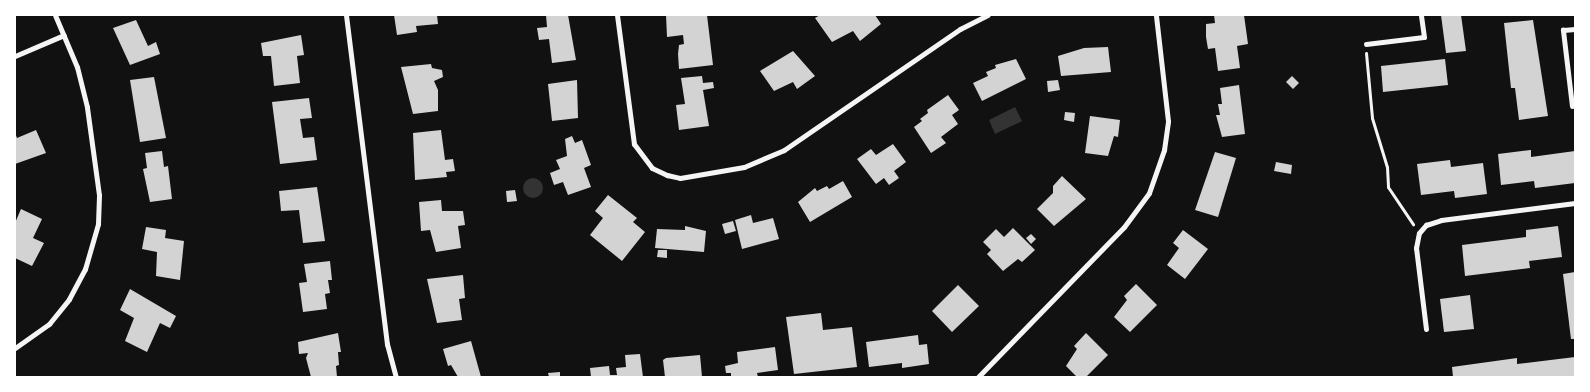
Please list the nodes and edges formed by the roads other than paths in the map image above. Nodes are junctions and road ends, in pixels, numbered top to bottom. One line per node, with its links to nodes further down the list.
1 (55, 15): 8 (street)
2 (346, 15): 15 (street)
3 (617, 15): 4 (street)
4 (988, 15)
5 (1156, 15): 16 (street)
6 (1421, 15): 9 (street)
7 (1575, 29): 11 (street)
8 (64, 35): 10 (street); 14 (street)
9 (1366, 44)
10 (15, 56)
11 (1572, 106)
12 (1575, 203): 13 (street)
13 (1426, 328)
14 (15, 348)
15 (396, 377)
16 (978, 377)

